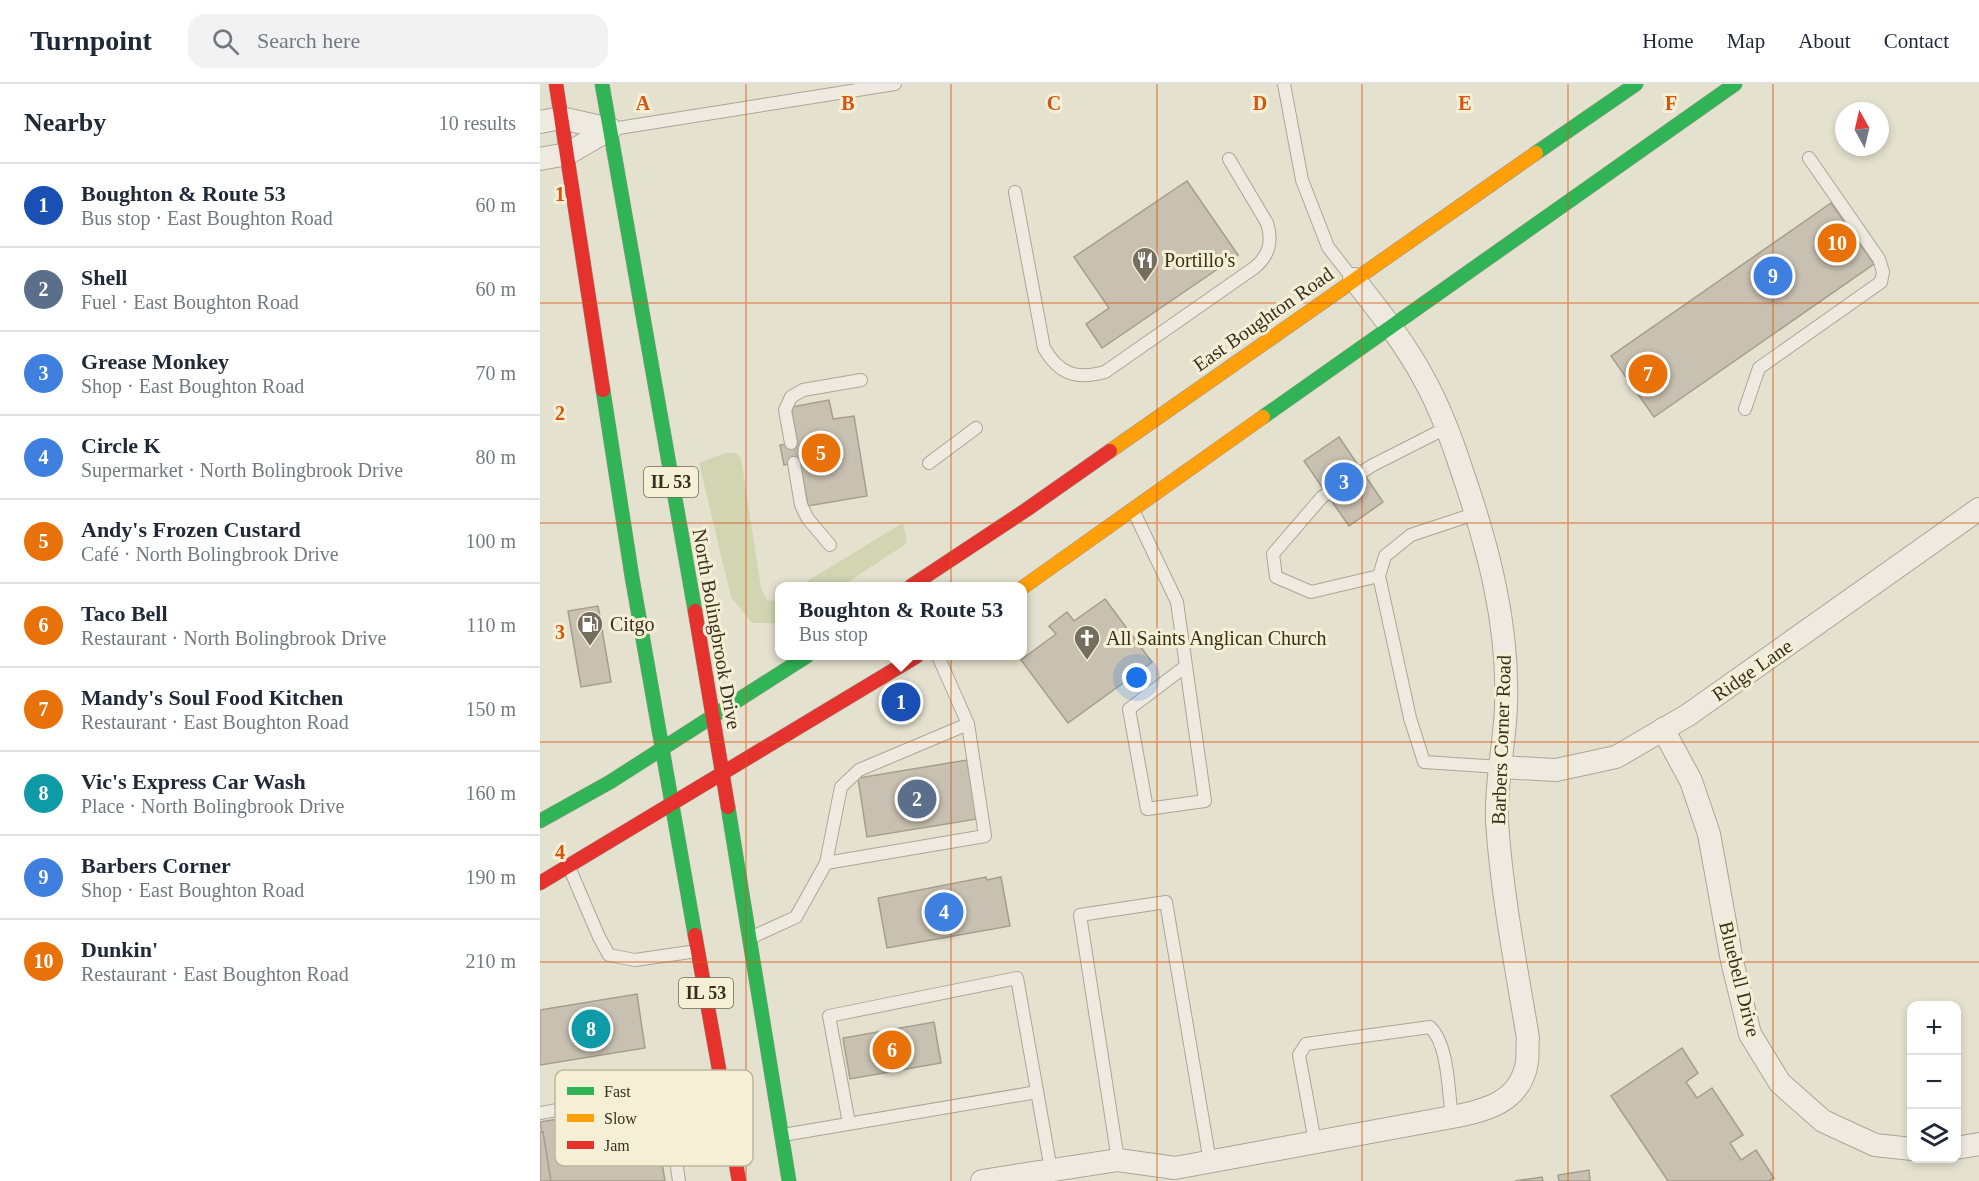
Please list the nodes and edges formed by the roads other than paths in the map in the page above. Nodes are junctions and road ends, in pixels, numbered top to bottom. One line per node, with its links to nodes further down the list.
1 (556, 84): 7 (main road, IL 53)
2 (602, 84): 8 (main road, North Bolingbrook Drive / IL 53)
3 (895, 84): 8 (lane)
4 (1284, 84): 14 (lane, Barbers Corner Road)
5 (1636, 84): 14 (main road, East Boughton Road)
6 (1735, 84): 15 (main road)
7 (551, 120): 8 (street); 9 (main road, IL 53)
8 (610, 129): 9 (street); 34 (main road, North Bolingbrook Drive / IL 53)
9 (567, 154): 11 (street); 37 (main road, IL 53)
10 (1809, 158): 17 (lane)
11 (540, 159)
12 (1230, 159): 13 (lane)
13 (1015, 192)
14 (1354, 279): 15 (street, Barbers Corner Road); 28 (main road, East Boughton Road)
15 (1391, 326): 19 (street, Barbers Corner Road); 24 (main road)
16 (861, 380): 20 (lane)
17 (1745, 409)
18 (976, 428): 22 (lane)
19 (1446, 428): 25 (street, Barbers Corner Road); 27 (lane)
20 (790, 443)
21 (794, 463): 26 (lane)
22 (929, 463)
23 (1979, 509): 36 (street, Ridge Lane)
24 (1133, 510): 29 (main road); 33 (lane)
25 (1477, 513): 27 (lane); 38 (street, Barbers Corner Road)
26 (830, 545)
27 (1379, 576): 38 (lane)
28 (917, 582)
29 (1027, 585)
30 (801, 660): 34 (main road)
31 (910, 660): 39 (main road)
32 (941, 660): 35 (lane)
33 (1186, 666): 33 (lane)
34 (714, 717): 37 (main road); 39 (main road, North Bolingbrook Drive / IL 53)
35 (968, 724): 42 (lane); 42 (lane)
36 (1663, 729): 38 (street, Ridge Lane); 57 (street, Bluebell Drive)
37 (663, 749): 40 (main road, IL 53); 41 (main road)
38 (1500, 767): 51 (street, Barbers Corner Road)
39 (722, 773): 40 (main road); 45 (main road, North Bolingbrook Drive / IL 53)
40 (672, 804): 43 (main road); 46 (main road, IL 53)
41 (540, 821)
42 (826, 863): 45 (lane)
43 (569, 866): 44 (main road); 46 (lane)
44 (540, 883)
45 (749, 938): 53 (main road, North Bolingbrook Drive / IL 53)
46 (698, 951): 47 (main road, IL 53)
47 (719, 1070)
48 (1037, 1092): 52 (lane); 52 (lane); 63 (lane)
49 (555, 1110): 50 (lane)
50 (540, 1113)
51 (1452, 1117): 54 (street, Barbers Corner Road); 54 (lane)
52 (849, 1123): 53 (lane)
53 (781, 1135): 66 (main road, North Bolingbrook Drive / IL 53)
54 (1315, 1142): 59 (street, Barbers Corner Road)
55 (1979, 1144): 56 (street)
56 (1961, 1147)
57 (1907, 1149)
58 (1118, 1160): 59 (lane); 62 (street, Barbers Corner Road); 63 (street, Barbers Corner Road)
59 (1210, 1162): 62 (street, Barbers Corner Road)
60 (677, 1166): 64 (lane)
61 (736, 1166): 65 (main road, IL 53)
62 (1175, 1168): 68 (street, Barbers Corner Road)
63 (1051, 1170): 67 (street, Barbers Corner Road)
64 (679, 1181)
65 (739, 1181)
66 (789, 1181)
67 (982, 1181)
68 (1152, 1181)

